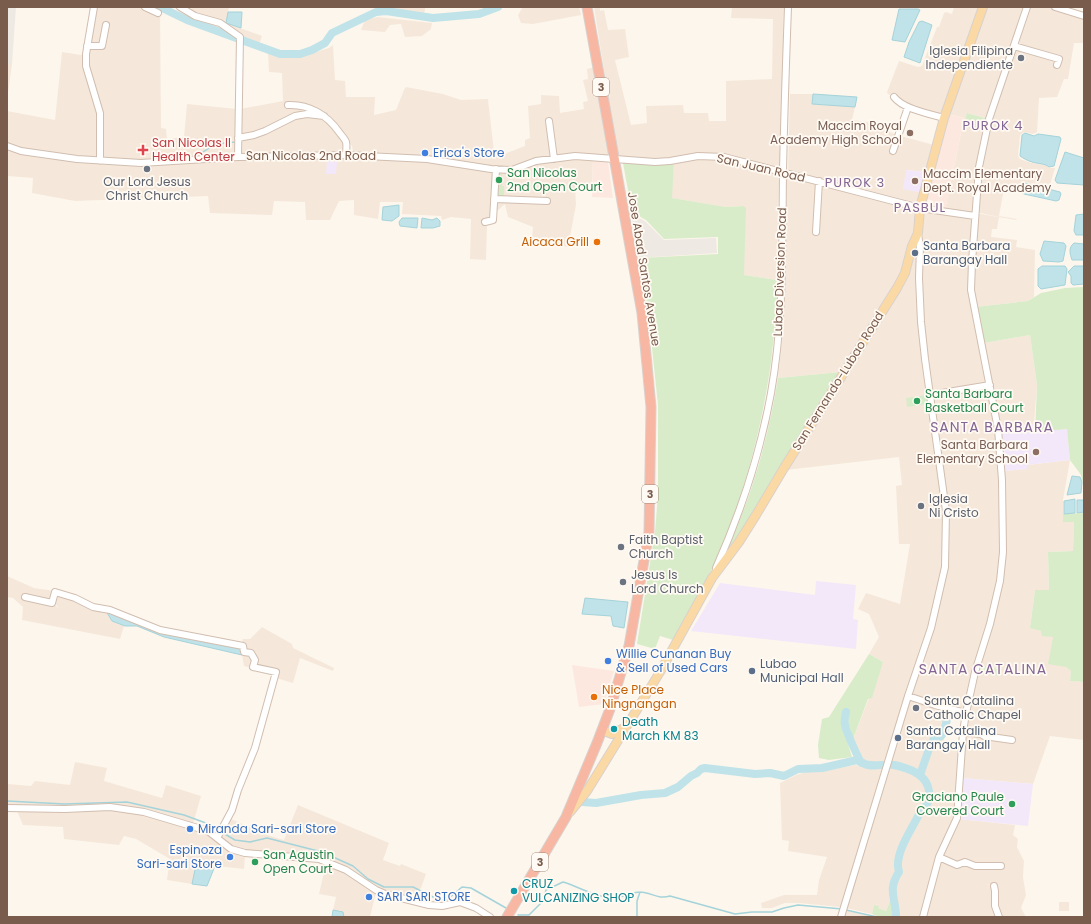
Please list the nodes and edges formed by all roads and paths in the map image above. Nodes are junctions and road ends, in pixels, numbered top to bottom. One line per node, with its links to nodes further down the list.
1 (94, 7): 12 (street)
2 (145, 7): 9 (street)
3 (180, 7): 21 (street)
4 (788, 7): 30 (street, Lubao Diversion Road)
5 (983, 7): 19 (main road, San Fernando-Lubao Road)
6 (1027, 7): 13 (street)
7 (1055, 7): 10 (street)
8 (588, 11): 27 (highway, Jose Abad Santos Avenue / 3)
9 (158, 13)
10 (1084, 16)
11 (106, 25): 12 (street)
12 (87, 46): 28 (street)
13 (1014, 46): 14 (street); 35 (street)
14 (1057, 65)
15 (894, 97): 17 (street)
16 (288, 105): 18 (street)
17 (908, 107): 19 (street); 23 (street)
18 (324, 116): 21 (street); 24 (street)
19 (944, 118): 34 (main road, San Fernando-Lubao Road)
20 (548, 121): 26 (street)
21 (238, 141): 25 (street)
22 (7, 146): 28 (street, San Nicolas 2nd Road)
23 (893, 151)
24 (346, 155): 25 (street, San Nicolas 2nd Road); 29 (street, San Nicolas 2nd Road)
25 (238, 157): 28 (street, San Nicolas 2nd Road)
26 (554, 159): 27 (street, San Nicolas 2nd Road); 29 (street, San Nicolas 2nd Road)
27 (615, 160): 30 (street, San Juan Road); 46 (highway, Jose Abad Santos Avenue / 3)
28 (100, 161)
29 (496, 169): 32 (street)
30 (783, 172): 31 (street, San Juan Road); 41 (street, Lubao Diversion Road)
31 (819, 181): 34 (street, San Juan Road); 37 (street)
32 (494, 199): 33 (street); 36 (street)
33 (547, 201)
34 (920, 208): 35 (street, San Juan Road); 38 (main road, San Fernando-Lubao Road)
35 (975, 216): 39 (street)
36 (486, 222)
37 (816, 232)
38 (918, 233): 40 (street); 41 (main road, San Fernando-Lubao Road)
39 (990, 385): 40 (street); 44 (street)
40 (930, 395): 43 (street)
41 (713, 576): 45 (main road, San Fernando-Lubao Road)
42 (25, 597): 51 (street)
43 (908, 696): 44 (street); 55 (street)
44 (966, 713): 47 (street)
45 (627, 726): 46 (main road); 50 (main road, San Fernando-Lubao Road)
46 (602, 730): 50 (highway, Jose Abad Santos Avenue / 3)
47 (963, 732): 48 (street); 52 (street)
48 (1012, 740)
49 (7, 808): 51 (street)
50 (566, 817): 57 (highway, Jose Abad Santos Avenue / 3)
51 (218, 836): 56 (street)
52 (939, 857): 53 (street); 58 (street)
53 (1001, 866)
54 (994, 886): 59 (street)
55 (842, 915)
56 (490, 917)
57 (507, 917)
58 (923, 917)
59 (999, 917)

